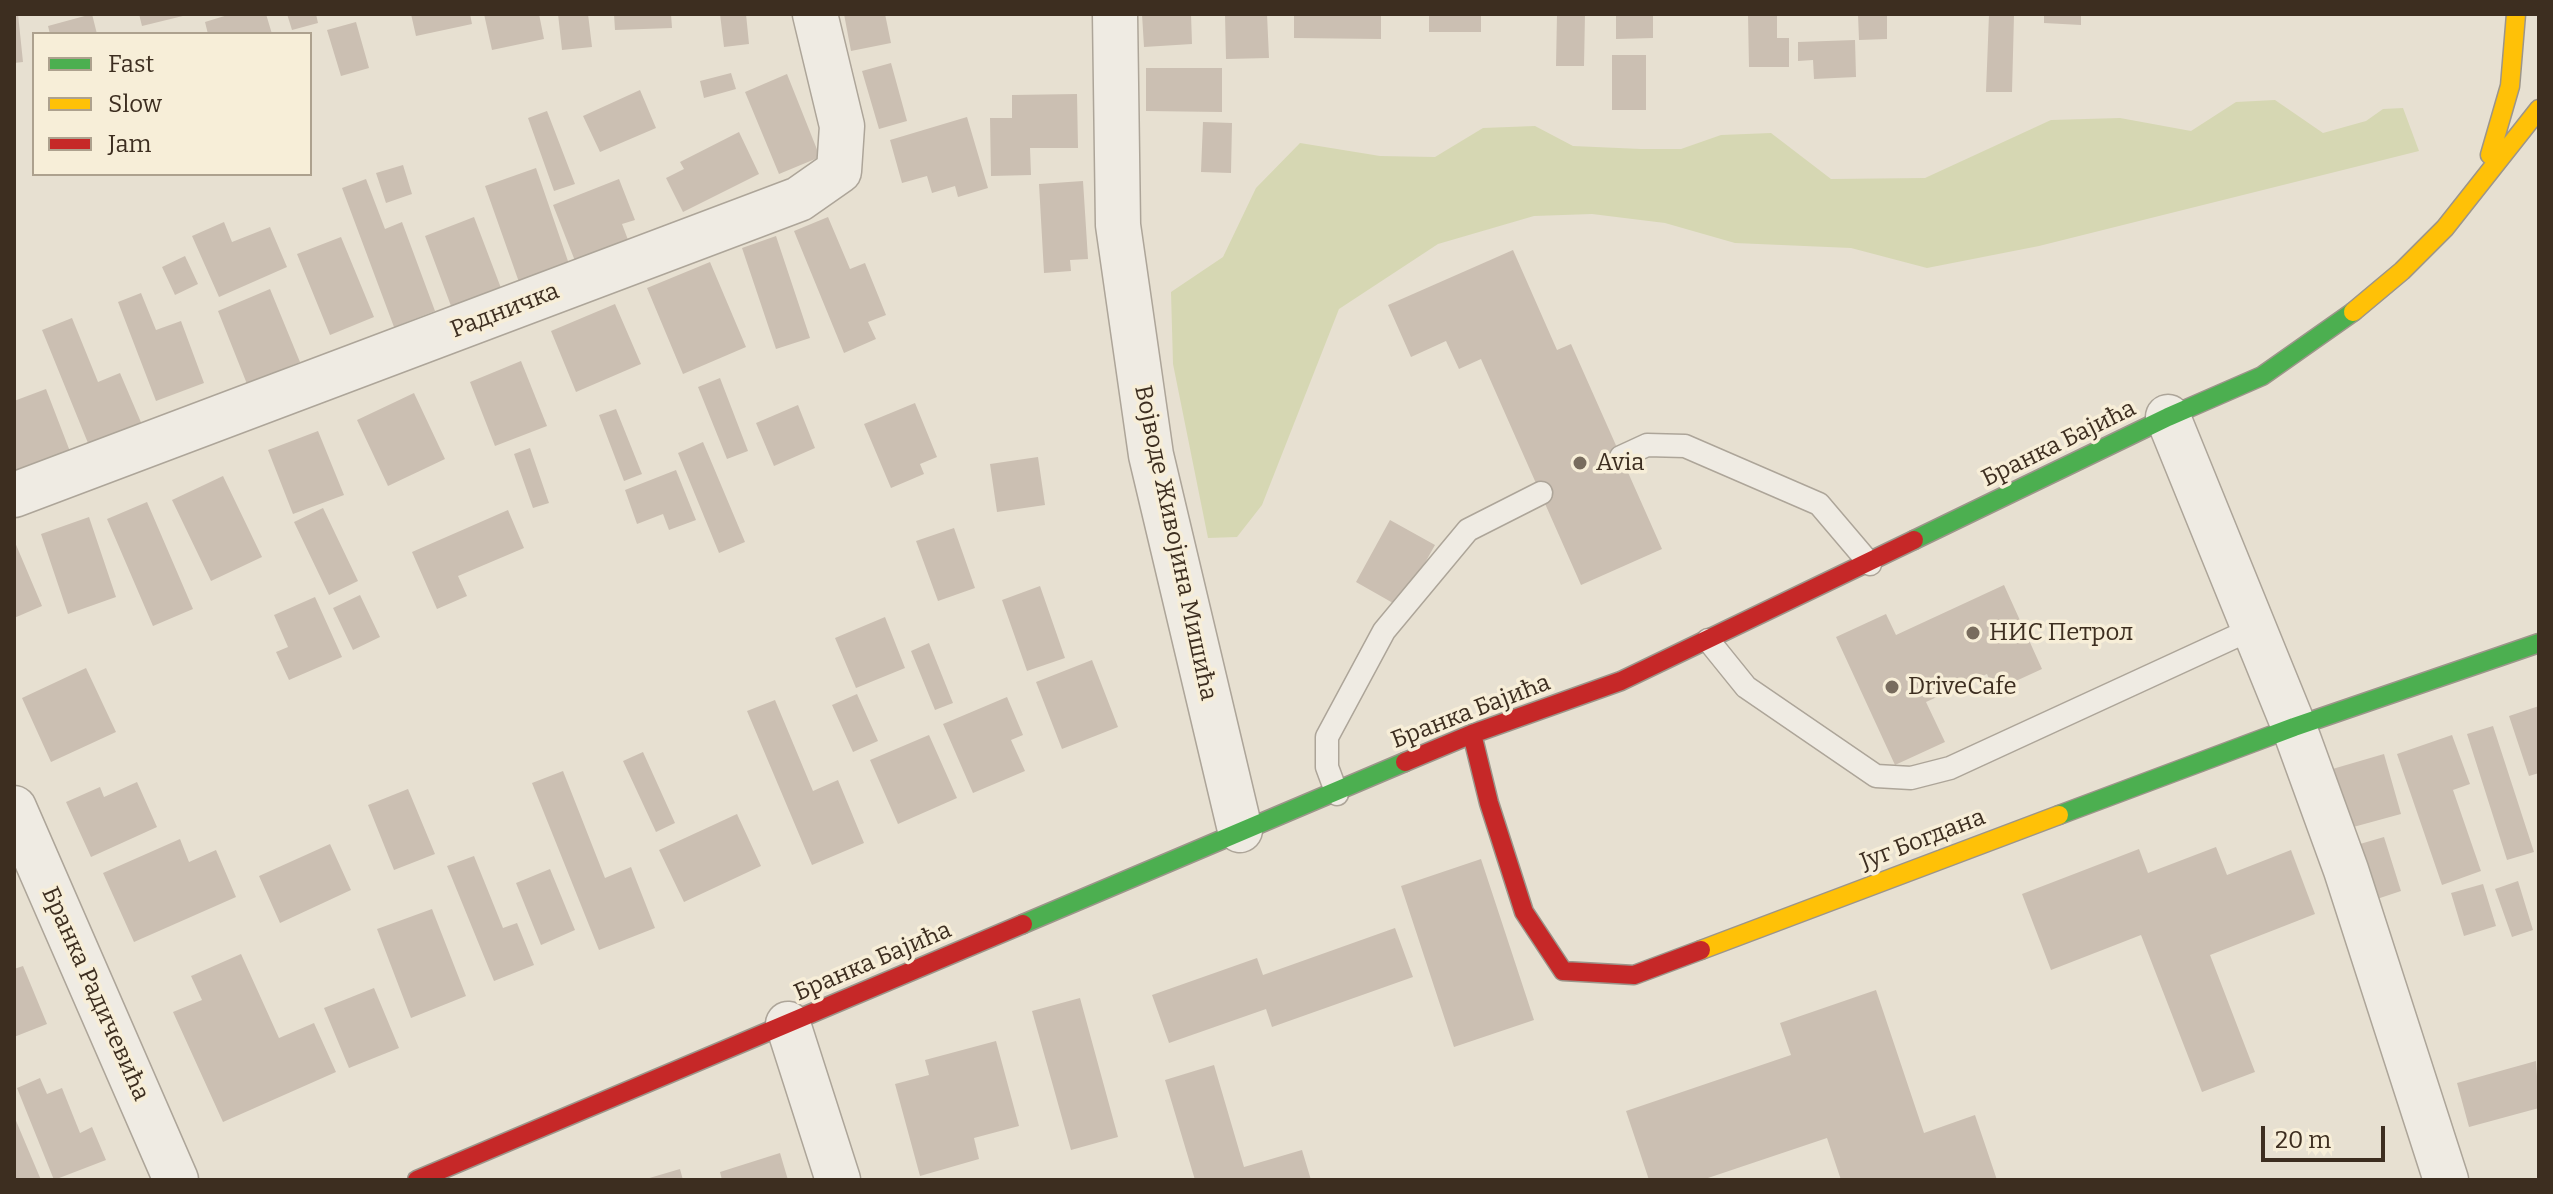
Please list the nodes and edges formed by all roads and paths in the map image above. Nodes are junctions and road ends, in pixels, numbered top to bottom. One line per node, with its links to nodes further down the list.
1 (815, 14): 9 (street, Радничка)
2 (1115, 14): 18 (street, Војводе Живојина Мишића)
3 (2516, 14): 5 (main road)
4 (2539, 109): 5 (main road)
5 (2478, 182): 6 (main road, Бранка Бајића)
6 (2168, 417): 10 (main road, Бранка Бајића); 11 (street)
7 (1621, 457): 10 (lane)
8 (1541, 493): 16 (lane)
9 (14, 495)
10 (1870, 564): 12 (main road, Бранка Бајића)
11 (2254, 628): 12 (lane); 14 (street)
12 (1708, 640): 15 (main road, Бранка Бајића)
13 (2539, 643): 14 (main road, Југ Богдана)
14 (2294, 727): 15 (main road, Југ Богдана); 23 (street)
15 (1472, 734): 16 (main road, Бранка Бајића)
16 (1337, 794): 18 (main road, Бранка Бајића)
17 (14, 808): 20 (street, Бранка Радичевића)
18 (1240, 830): 19 (main road, Бранка Бајића)
19 (788, 1024): 21 (main road, Бранка Бајића); 22 (street)
20 (176, 1180)
21 (417, 1180)
22 (838, 1180)
23 (2446, 1180)

